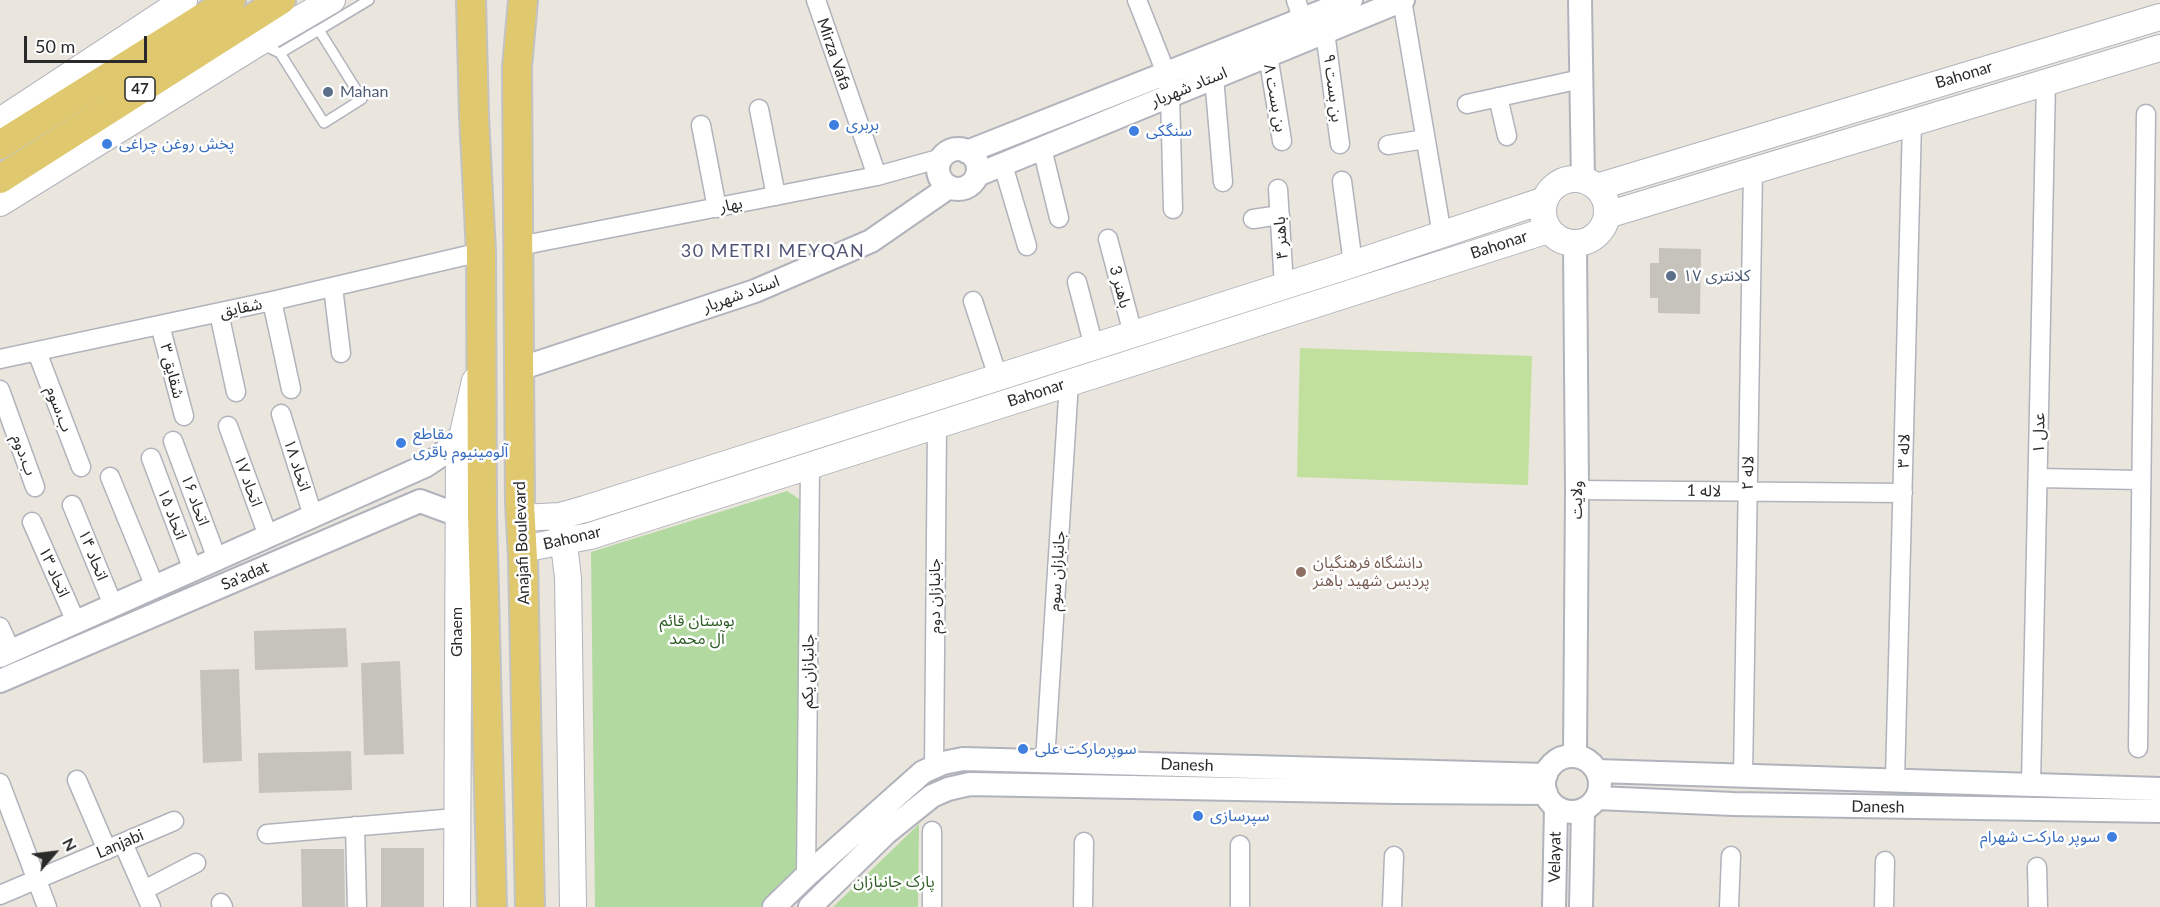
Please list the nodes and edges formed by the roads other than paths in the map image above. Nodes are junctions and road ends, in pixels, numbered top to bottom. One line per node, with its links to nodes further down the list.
1 (184, 0): 27 (main road)
2 (231, 0): 34 (main road, 47)
3 (281, 0): 43 (main road, 47)
4 (332, 0): 16 (main road)
5 (369, 0): 15 (lane)
6 (471, 0): 64 (main road)
7 (523, 0): 62 (main road, Anajafi Boulevard)
8 (816, 0): 42 (street, Mirza Vafa)
9 (1137, 0): 22 (street)
10 (1351, 0): 14 (street, استاد شهریار)
11 (1402, 0): 14 (street, استاد شهریار); 31 (street)
12 (1580, 0): 20 (street)
13 (2160, 17): 46 (main road, Bahonar)
14 (1308, 22): 18 (street, استاد شهریار); 22 (street, استاد شهریار); 33 (street, بن بست ۹)
15 (319, 30): 16 (lane); 16 (lane)
16 (269, 48): 51 (main road)
17 (2159, 48): 21 (main road, Bahonar)
18 (1268, 55): 19 (street, استاد شهریار); 32 (street, بن بست ۸)
19 (1214, 77): 22 (street, استاد شهریار); 45 (street)
20 (1581, 79): 23 (street); 46 (street)
21 (2046, 82): 28 (main road, Bahonar); 96 (street, عدل ۱)
22 (1168, 84): 36 (street, استاد شهریار); 37 (street, استاد شهریار); 53 (street)
23 (1498, 97): 24 (street); 30 (street)
24 (1467, 104)
25 (759, 109): 49 (street)
26 (2146, 114): 97 (street)
27 (0, 121)
28 (1912, 122): 40 (main road, Bahonar); 101 (street, لاله ۳)
29 (701, 125): 52 (street)
30 (1506, 136)
31 (1425, 140): 35 (street); 59 (street)
32 (1282, 141)
33 (1340, 144)
34 (0, 145)
35 (1388, 145)
36 (1042, 148): 39 (street, استاد شهریار); 56 (street)
37 (967, 152): 38 (street); 41 (street)
38 (942, 158): 42 (street, بهار); 47 (street)
39 (1003, 165): 41 (street, استاد شهریار); 63 (street)
40 (1753, 171): 55 (main road, Bahonar); 100 (street, لاله ۲)
41 (977, 175): 47 (street)
42 (877, 176): 49 (street, بهار)
43 (0, 178)
44 (1342, 181): 65 (street)
45 (1223, 182)
46 (1590, 183): 50 (main road); 55 (main road)
47 (949, 187): 79 (street, استاد شهریار)
48 (1278, 189): 54 (street, باهنر ۴)
49 (776, 196): 52 (street, بهار)
50 (1545, 200): 58 (main road); 59 (main road, Bahonar)
51 (0, 203)
52 (717, 208): 62 (street, بهار)
53 (1173, 209)
54 (1280, 214): 57 (street); 67 (street, باهنر ۴)
55 (1607, 215): 61 (main road)
56 (1059, 218)
57 (1253, 219)
58 (1548, 230): 61 (main road); 81 (main road, Bahonar)
59 (1442, 236): 65 (main road, Bahonar)
60 (1107, 239): 73 (street, باهنر 3)
61 (1575, 244): 99 (street, ولایت)
62 (519, 246): 79 (main road, Anajafi Boulevard)
63 (1027, 246)
64 (481, 252): 68 (street, شقایق); 78 (main road)
65 (1353, 264): 67 (main road, Bahonar)
66 (1077, 282): 74 (street)
67 (1284, 286): 73 (main road, Bahonar)
68 (333, 287): 69 (street, شقایق); 76 (street)
69 (272, 301): 71 (street, شقایق); 82 (street)
70 (973, 301): 80 (street)
71 (219, 312): 72 (street, شقایق); 84 (street)
72 (160, 325): 75 (street, شقایق); 86 (street, شقایق ۳)
73 (1133, 334): 74 (main road, Bahonar)
74 (1094, 347): 80 (main road, Bahonar)
75 (37, 352): 77 (street, شقایق); 92 (street, ب.سوم)
76 (341, 353)
77 (0, 359)
78 (480, 360): 89 (main road, Ghaem); 112 (main road)
79 (519, 369): 108 (main road, Anajafi Boulevard)
80 (998, 377): 102 (main road, Bahonar)
81 (1069, 382): 87 (main road, Bahonar); 125 (street, جانبازان سوم)
82 (291, 389)
83 (0, 390): 98 (street, ب.دوم)
84 (236, 392)
85 (280, 414): 106 (street, اتحاد ۱۸)
86 (183, 416)
87 (937, 425): 93 (main road, Bahonar); 126 (street, جانبازان دوم)
88 (228, 426): 111 (street, اتحاد ۱۷)
89 (463, 434): 94 (street, Sa'adat); 105 (main road, Ghaem)
90 (173, 441): 115 (street, اتحاد ۱۶)
91 (151, 459): 116 (street, اتحاد ۱۵)
92 (81, 466)
93 (810, 467): 109 (main road, Bahonar); 150 (street, جانبازان یکم)
94 (410, 472): 103 (street); 106 (street, Sa'adat)
95 (110, 477): 117 (street)
96 (2038, 478): 97 (street); 132 (street, عدل ۱)
97 (2141, 480): 123 (street)
98 (35, 487)
99 (1577, 490): 100 (street, لاله 1); 124 (street, ولایت)
100 (1748, 491): 101 (street, لاله 1); 128 (street, لاله ۲)
101 (1903, 493): 130 (street, لاله ۳)
102 (635, 494): 107 (main road, Bahonar); 109 (main road)
103 (420, 501): 105 (street); 122 (street, Sa'adat)
104 (72, 505): 118 (street, اتحاد ۱۴)
105 (458, 515): 112 (street); 137 (main road, Ghaem)
106 (313, 516): 111 (street, Sa'adat)
107 (560, 516): 108 (main road, Bahonar); 113 (main road)
108 (521, 518): 114 (main road, Anajafi Boulevard)
109 (643, 518): 113 (main road, Bahonar)
110 (32, 522): 119 (street, اتحاد ۱۳)
111 (268, 536): 115 (street, Sa'adat)
112 (483, 542): 158 (main road)
113 (564, 542): 114 (main road, Bahonar); 160 (main road)
114 (522, 549): 159 (main road, Anajafi Boulevard)
115 (217, 559): 116 (street, Sa'adat)
116 (193, 570): 117 (street, Sa'adat)
117 (155, 587): 118 (street, Sa'adat)
118 (113, 605): 119 (street, Sa'adat)
119 (76, 622): 121 (street, Sa'adat)
120 (0, 627): 121 (street)
121 (5, 654)
122 (0, 681)
123 (2138, 748)
124 (1575, 756): 127 (street); 134 (street)
125 (1045, 761): 126 (street, Danesh); 134 (street, Danesh)
126 (934, 767): 150 (street, Danesh)
127 (1597, 771): 128 (street, Danesh); 135 (street)
128 (1743, 776): 130 (street, Danesh)
129 (77, 780): 144 (street)
130 (1895, 780): 132 (street, Danesh)
131 (0, 783): 151 (street)
132 (2031, 784): 133 (street, Danesh)
133 (2160, 789)
134 (1549, 792): 135 (street); 162 (street, Danesh); 167 (street, Velayat)
135 (1590, 804): 136 (street, Danesh); 168 (street, Velayat)
136 (2160, 812)
137 (456, 818): 139 (street); 157 (main road, Ghaem)
138 (174, 821): 144 (street, Lanjabi)
139 (355, 826): 141 (street); 156 (street)
140 (932, 831): 163 (street)
141 (267, 834)
142 (1084, 842): 164 (street)
143 (1240, 845): 165 (street)
144 (115, 846): 151 (street, Lanjabi); 152 (street)
145 (1394, 856): 166 (street)
146 (1731, 856): 169 (street)
147 (1886, 861): 170 (street)
148 (196, 863): 152 (street)
149 (2037, 867): 171 (street)
150 (806, 876): 161 (street, Danesh)
151 (37, 880): 153 (street, Lanjabi); 154 (street)
152 (144, 890): 155 (street)
153 (0, 895)
154 (47, 907)
155 (151, 907)
156 (357, 907)
157 (457, 907)
158 (492, 907)
159 (530, 907)
160 (573, 907)
161 (774, 907)
162 (810, 907)
163 (932, 907)
164 (1083, 907)
165 (1240, 907)
166 (1392, 907)
167 (1554, 907)
168 (1581, 907)
169 (1729, 907)
170 (1884, 907)
171 (2038, 907)

